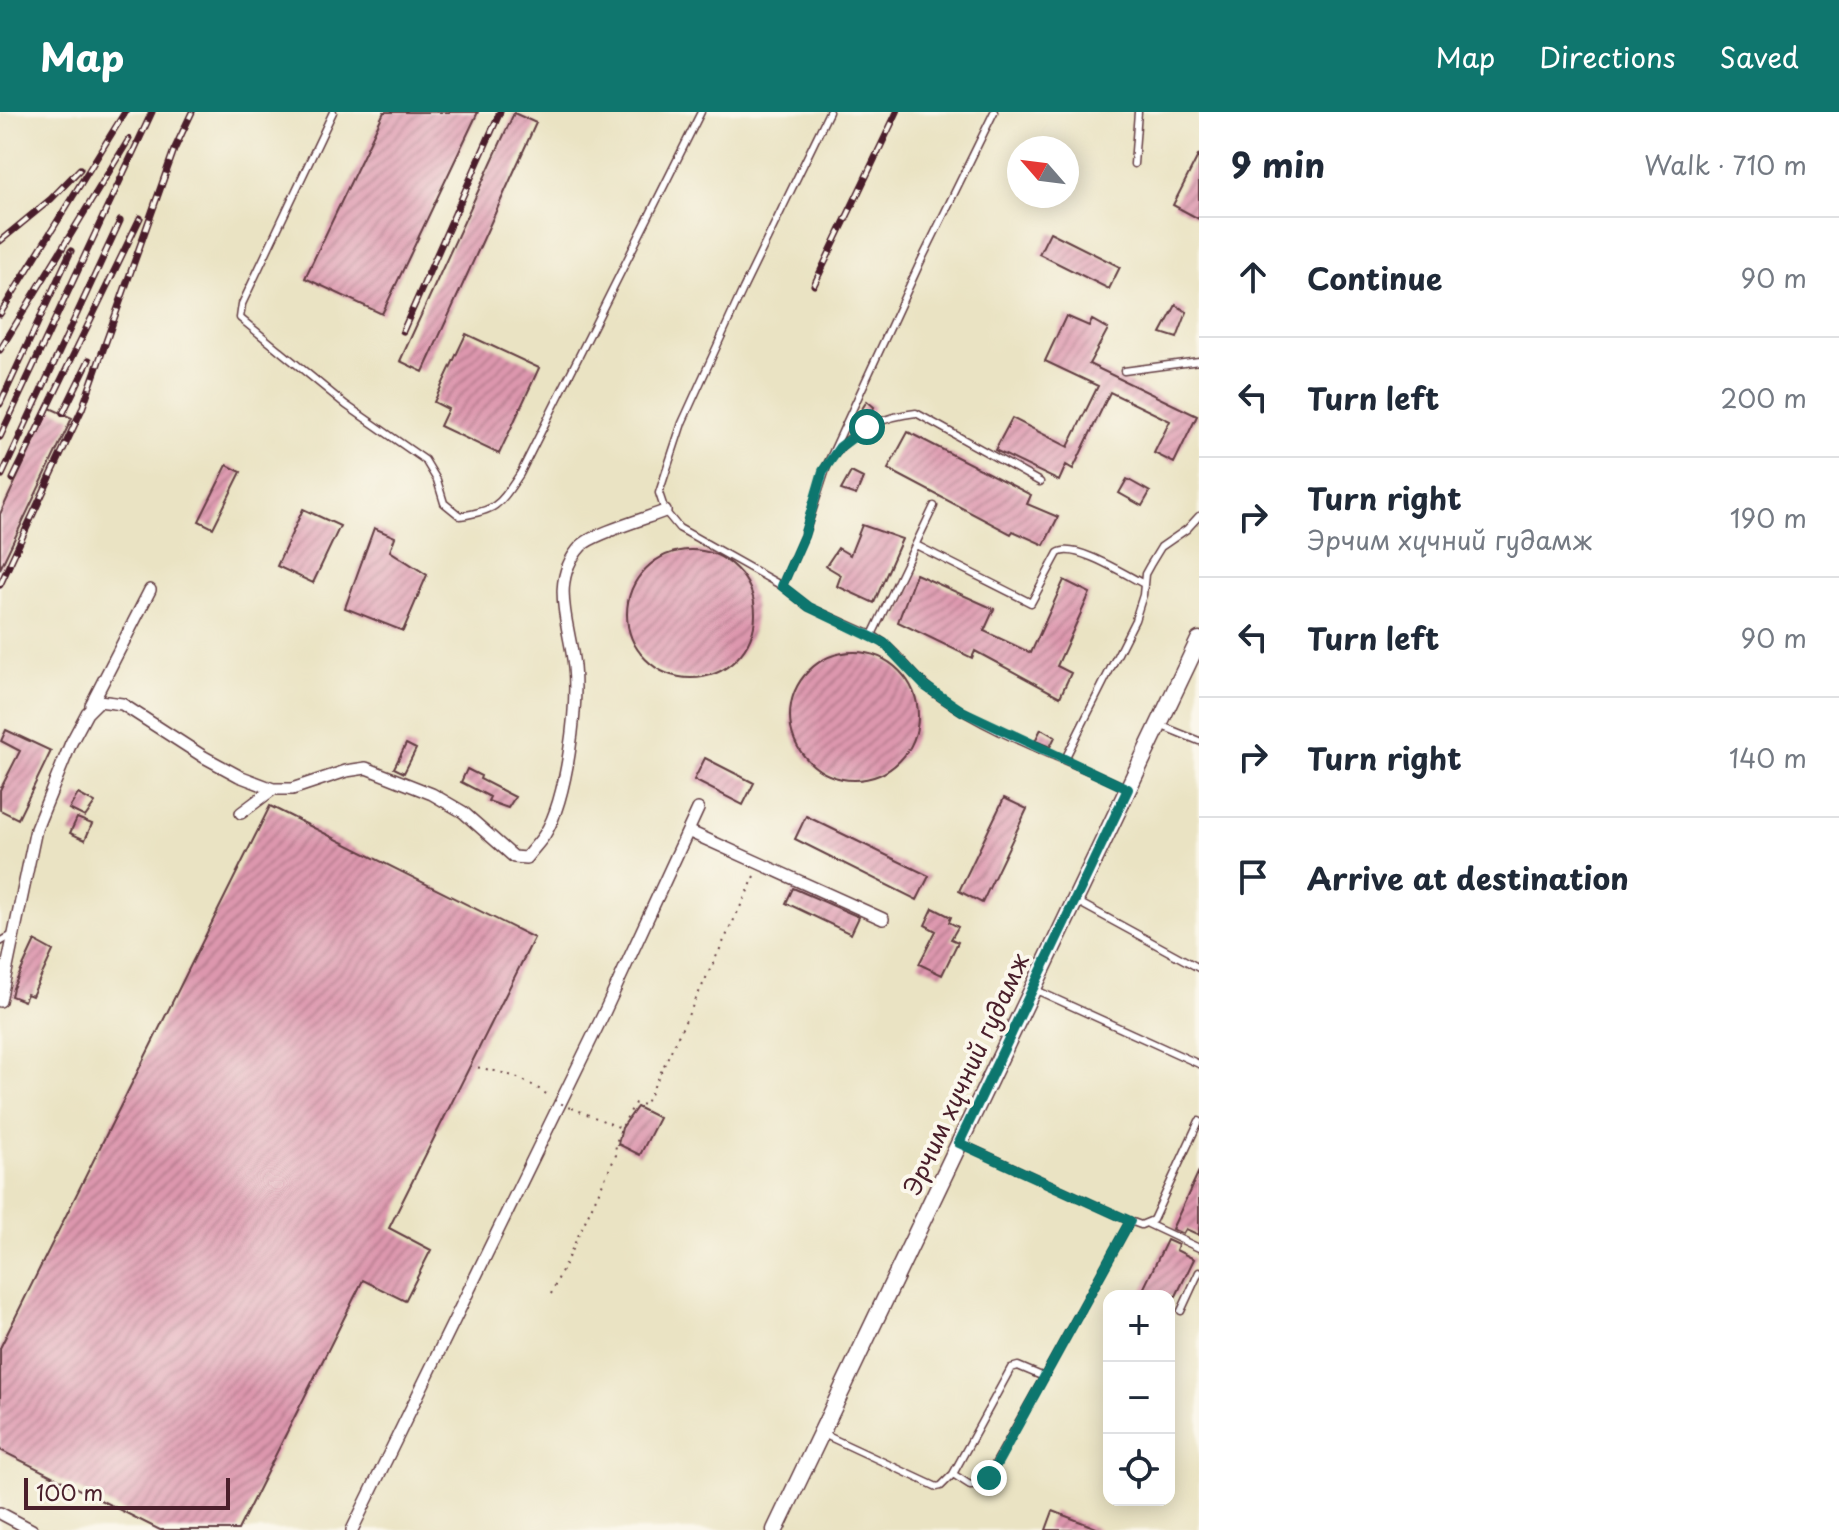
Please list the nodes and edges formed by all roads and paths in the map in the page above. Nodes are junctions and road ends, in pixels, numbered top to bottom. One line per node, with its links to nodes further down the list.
1 (333, 112): 2 (lane)
2 (701, 112)
3 (829, 112): 12 (lane)
4 (994, 112): 9 (lane)
5 (1138, 112): 6 (lane)
6 (1134, 164)
7 (1199, 361): 8 (lane)
8 (1124, 371)
9 (825, 469): 10 (lane); 16 (lane)
10 (1040, 482)
11 (934, 506): 14 (lane)
12 (665, 511): 16 (lane); 24 (street)
13 (1199, 516): 15 (lane)
14 (916, 545): 15 (lane); 18 (lane)
15 (1144, 584): 23 (lane)
16 (782, 586): 18 (lane)
17 (150, 590): 20 (street)
18 (872, 635): 23 (lane)
19 (1199, 640): 21 (main road, Эрчим хүчний гудамж)
20 (87, 713): 24 (street); 32 (street)
21 (1158, 725): 22 (lane); 25 (main road, Эрчим хүчний гудамж)
22 (1199, 741)
23 (1065, 759): 25 (lane)
24 (273, 789): 27 (street)
25 (1128, 789): 30 (main road, Эрчим хүчний гудамж)
26 (698, 809): 28 (street)
27 (241, 813)
28 (688, 831): 29 (street); 53 (street)
29 (760, 864): 31 (street); 40 (path)
30 (1075, 900): 34 (lane); 35 (main road, Эрчим хүчний гудамж)
31 (883, 919)
32 (14, 934): 33 (lane); 36 (street)
33 (0, 942)
34 (1199, 968)
35 (1033, 988): 37 (lane); 41 (main road, Эрчим хүчний гудамж)
36 (0, 1001)
37 (1199, 1064)
38 (470, 1066): 40 (path, bridge)
39 (1199, 1121): 43 (lane)
40 (622, 1128): 46 (path)
41 (959, 1143): 42 (lane); 49 (main road, Эрчим хүчний гудамж)
42 (1130, 1221): 43 (lane); 48 (lane)
43 (1148, 1224): 44 (lane)
44 (1199, 1248)
45 (1199, 1272): 47 (lane)
46 (551, 1294)
47 (1181, 1311)
48 (1044, 1377): 50 (lane); 50 (lane)
49 (821, 1433): 50 (lane); 54 (main road, Эрчим хүчний гудамж)
50 (953, 1474)
51 (0, 1513): 52 (street)
52 (32, 1530)
53 (352, 1530)
54 (775, 1530)

